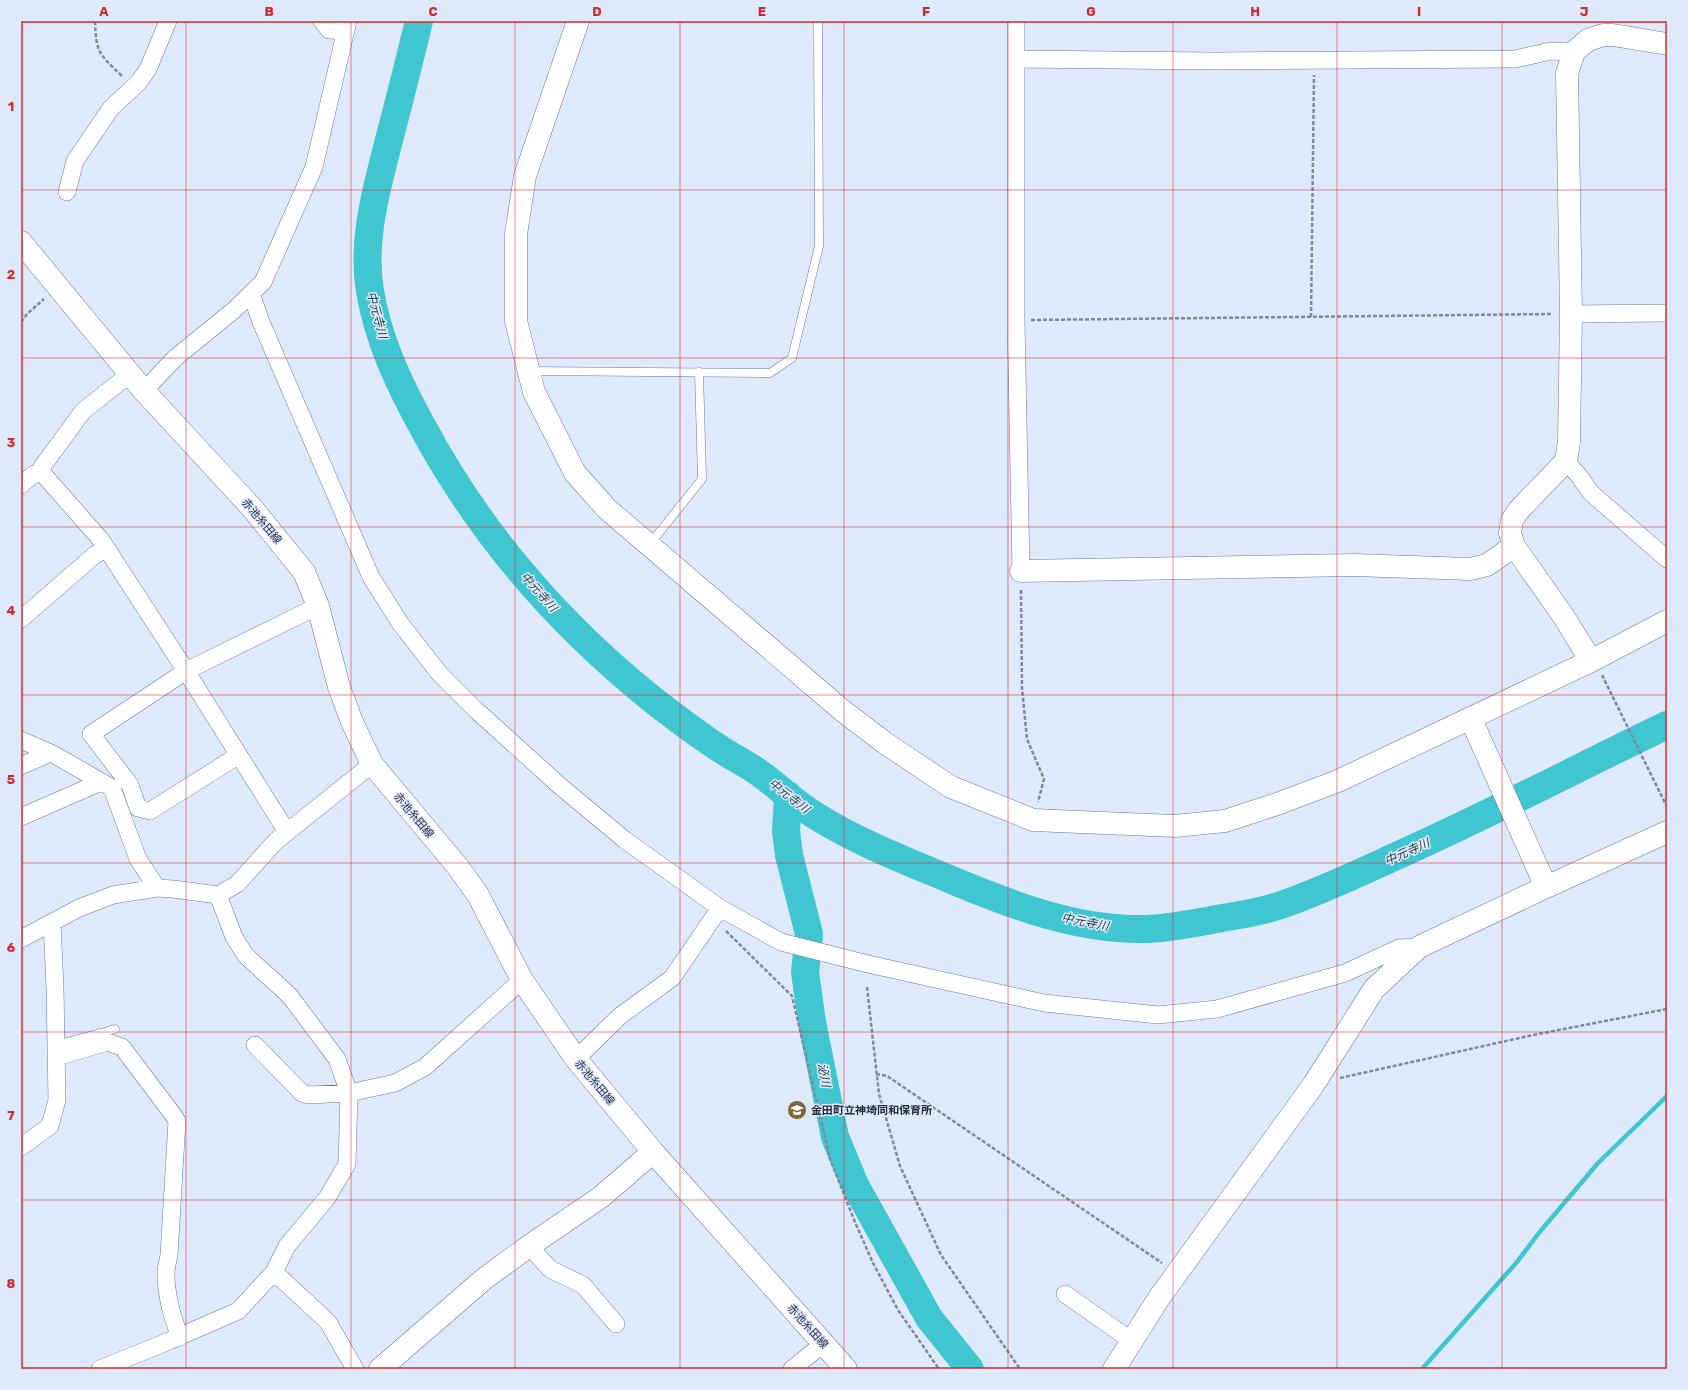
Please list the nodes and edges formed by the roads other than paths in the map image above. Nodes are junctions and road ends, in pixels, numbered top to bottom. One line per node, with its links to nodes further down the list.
1 (168, 21): 10 (street)
2 (322, 21): 6 (street)
3 (578, 21): 15 (street)
4 (818, 21): 16 (lane)
5 (1016, 21): 9 (street)
6 (347, 26): 12 (street)
7 (1667, 44): 8 (street)
8 (1574, 52): 9 (street); 13 (street)
9 (1016, 59): 26 (street)
10 (67, 192)
11 (21, 242): 17 (street, 赤池糸田線)
12 (251, 293): 18 (street); 45 (street)
13 (1571, 314): 14 (street); 19 (street)
14 (1667, 314)
15 (529, 371): 16 (lane); 22 (street)
16 (700, 372): 22 (lane)
17 (130, 374): 18 (street, 赤池糸田線); 20 (street)
18 (144, 391): 27 (street, 赤池糸田線)
19 (1566, 461): 23 (street); 25 (street)
20 (43, 474): 21 (street); 24 (street)
21 (21, 485)
22 (649, 545): 32 (street)
23 (1514, 546): 26 (street); 30 (street)
24 (106, 549): 28 (street); 31 (street)
25 (1667, 558)
26 (1021, 571)
27 (318, 606): 31 (street); 36 (street, 赤池糸田線)
28 (21, 619)
29 (1667, 621): 30 (street)
30 (1595, 665): 32 (street)
31 (186, 671): 35 (street); 35 (street)
32 (1473, 722): 42 (street)
33 (21, 740): 34 (street)
34 (50, 753): 37 (street); 38 (street)
35 (239, 755): 40 (street)
36 (372, 764): 40 (street); 49 (street, 赤池糸田線)
37 (21, 766)
38 (101, 782): 39 (street); 43 (street)
39 (21, 817)
40 (287, 832): 44 (street)
41 (1667, 832): 42 (street)
42 (1544, 882): 48 (street)
43 (157, 888): 44 (street); 46 (street)
44 (218, 895): 54 (street)
45 (716, 913): 48 (street); 53 (street)
46 (52, 922): 47 (street); 52 (street)
47 (21, 940)
48 (1419, 947): 62 (street)
49 (522, 980): 53 (street, 赤池糸田線); 54 (street)
50 (115, 1029): 52 (lane)
51 (255, 1045): 54 (street)
52 (57, 1051): 55 (street); 61 (street)
53 (576, 1059): 56 (street, 赤池糸田線)
54 (349, 1093): 58 (street)
55 (21, 1147)
56 (653, 1152): 57 (street); 63 (street, 赤池糸田線)
57 (529, 1246): 60 (street); 66 (street)
58 (274, 1272): 61 (street); 65 (street)
59 (1065, 1294): 62 (street)
60 (616, 1324)
61 (180, 1337): 64 (street)
62 (1132, 1341): 69 (street)
63 (823, 1344): 67 (street); 68 (street, 赤池糸田線)
64 (100, 1369)
65 (355, 1369)
66 (380, 1369)
67 (792, 1369)
68 (846, 1369)
69 (1114, 1369)

